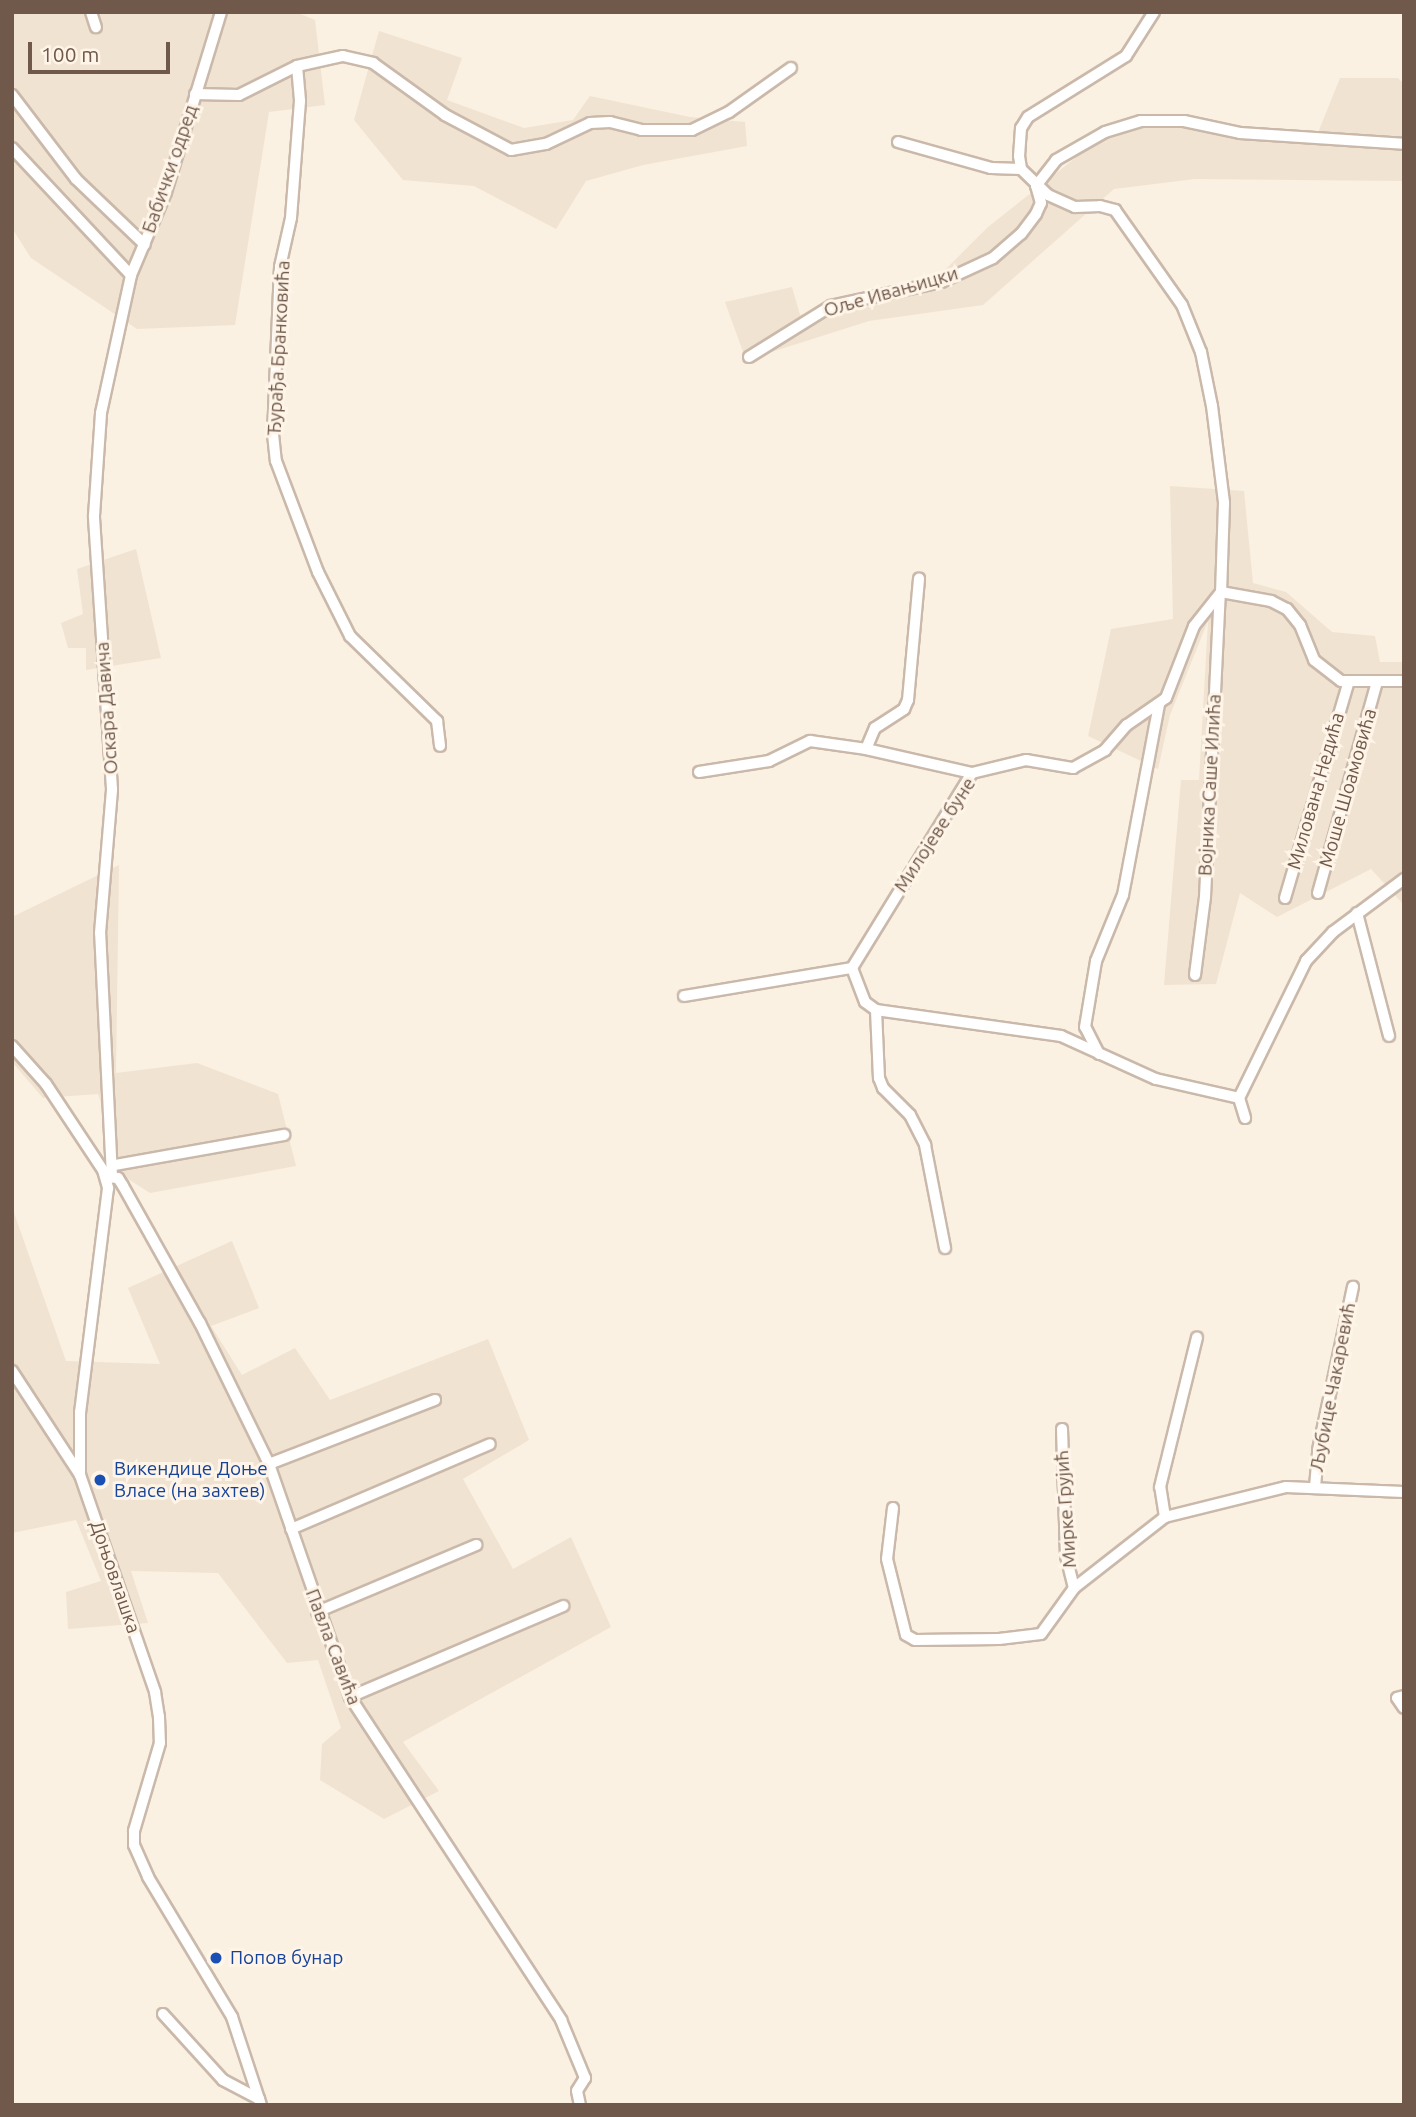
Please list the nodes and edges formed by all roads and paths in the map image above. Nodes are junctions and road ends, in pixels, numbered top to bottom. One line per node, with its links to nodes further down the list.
1 (91, 12): 4 (street)
2 (221, 12): 7 (street, Бабички одред)
3 (1154, 12): 12 (street)
4 (96, 27)
5 (297, 66): 6 (street); 7 (street); 23 (street, Ђурађа Бранковића)
6 (791, 68)
7 (195, 94): 14 (street, Бабички одред)
8 (12, 95): 14 (street)
9 (898, 142): 12 (street)
10 (1404, 144): 13 (street)
11 (12, 148): 15 (street)
12 (1021, 170): 13 (street, Војника Саше Илића)
13 (1036, 186): 16 (street, Оље Ивањицки); 18 (street, Војника Саше Илића)
14 (145, 245): 15 (street, Оскара Давича)
15 (131, 275): 41 (street, Оскара Давича)
16 (749, 357)
17 (919, 578): 24 (street)
18 (1218, 595): 21 (street); 22 (street); 32 (street, Војника Саше Илића)
19 (1404, 681): 20 (street)
20 (1377, 682): 21 (street); 28 (street, Моше Шоамовића)
21 (1348, 684): 29 (street, Милована Недића)
22 (1159, 705): 26 (street, Милојеве буне); 37 (street)
23 (440, 747)
24 (866, 749): 25 (street); 26 (street)
25 (699, 772)
26 (972, 774): 31 (street, Милојеве буне)
27 (1404, 879): 30 (street)
28 (1318, 893)
29 (1285, 898)
30 (1357, 913): 35 (street); 38 (street)
31 (852, 968): 33 (street); 34 (street)
32 (1195, 975)
33 (684, 996)
34 (876, 1010): 37 (street); 42 (street)
35 (1389, 1036)
36 (12, 1046): 41 (street)
37 (1099, 1055): 38 (street)
38 (1239, 1098): 39 (street)
39 (1245, 1118)
40 (284, 1135): 41 (street)
41 (111, 1173): 49 (street, Павла Савића); 50 (street, Доњовлашка)
42 (945, 1248)
43 (1353, 1287): 51 (street, Љубице Чакаревић)
44 (1196, 1337): 54 (street)
45 (12, 1371): 50 (street)
46 (435, 1400): 49 (street)
47 (1062, 1429): 57 (street, Мирке Грујић)
48 (490, 1444): 55 (street)
49 (269, 1464): 55 (street, Павла Савића)
50 (80, 1475): 64 (street, Доњовлашка)
51 (1315, 1487): 52 (street); 54 (street)
52 (1404, 1492)
53 (893, 1508): 57 (street)
54 (1165, 1517): 57 (street)
55 (291, 1529): 59 (street, Павла Савића)
56 (477, 1545): 59 (street)
57 (1074, 1588)
58 (563, 1606): 61 (street)
59 (317, 1612): 61 (street, Павла Савића)
60 (1404, 1696): 62 (street)
61 (350, 1697): 65 (street, Павла Савића)
62 (1404, 1708)
63 (163, 2014): 64 (street)
64 (260, 2102)
65 (580, 2105)

